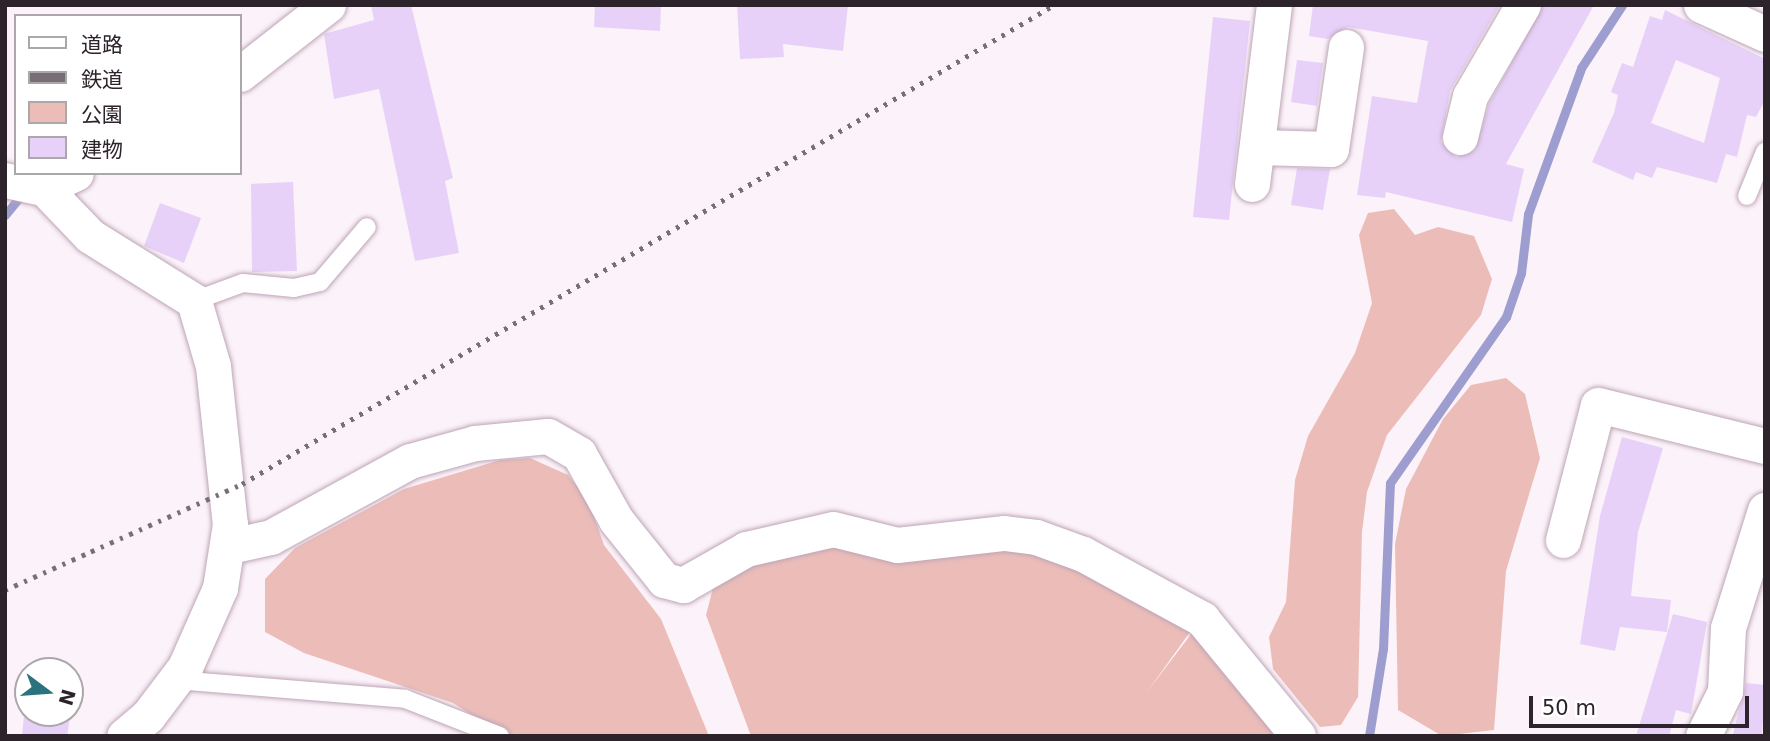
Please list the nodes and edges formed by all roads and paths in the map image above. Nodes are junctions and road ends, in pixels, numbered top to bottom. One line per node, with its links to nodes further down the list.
1 (328, 5): 7 (street)
2 (1274, 5): 9 (street)
3 (1523, 5): 8 (street)
4 (1701, 5): 5 (street)
5 (1765, 34)
6 (1346, 47): 9 (street)
7 (242, 72)
8 (1460, 137)
9 (1257, 147): 13 (street)
10 (1765, 152): 15 (lane)
11 (72, 175): 14 (street)
12 (5, 180): 14 (street)
13 (1252, 184)
14 (44, 188): 17 (street)
15 (1747, 195)
16 (367, 227): 17 (lane)
17 (194, 300): 21 (street)
18 (1765, 446): 20 (street)
19 (1765, 510): 26 (street)
20 (1563, 540)
21 (230, 546): 22 (street); 25 (street)
22 (176, 680): 23 (street); 24 (lane)
23 (142, 729)
24 (500, 736)
25 (1298, 736)
26 (1703, 736)

